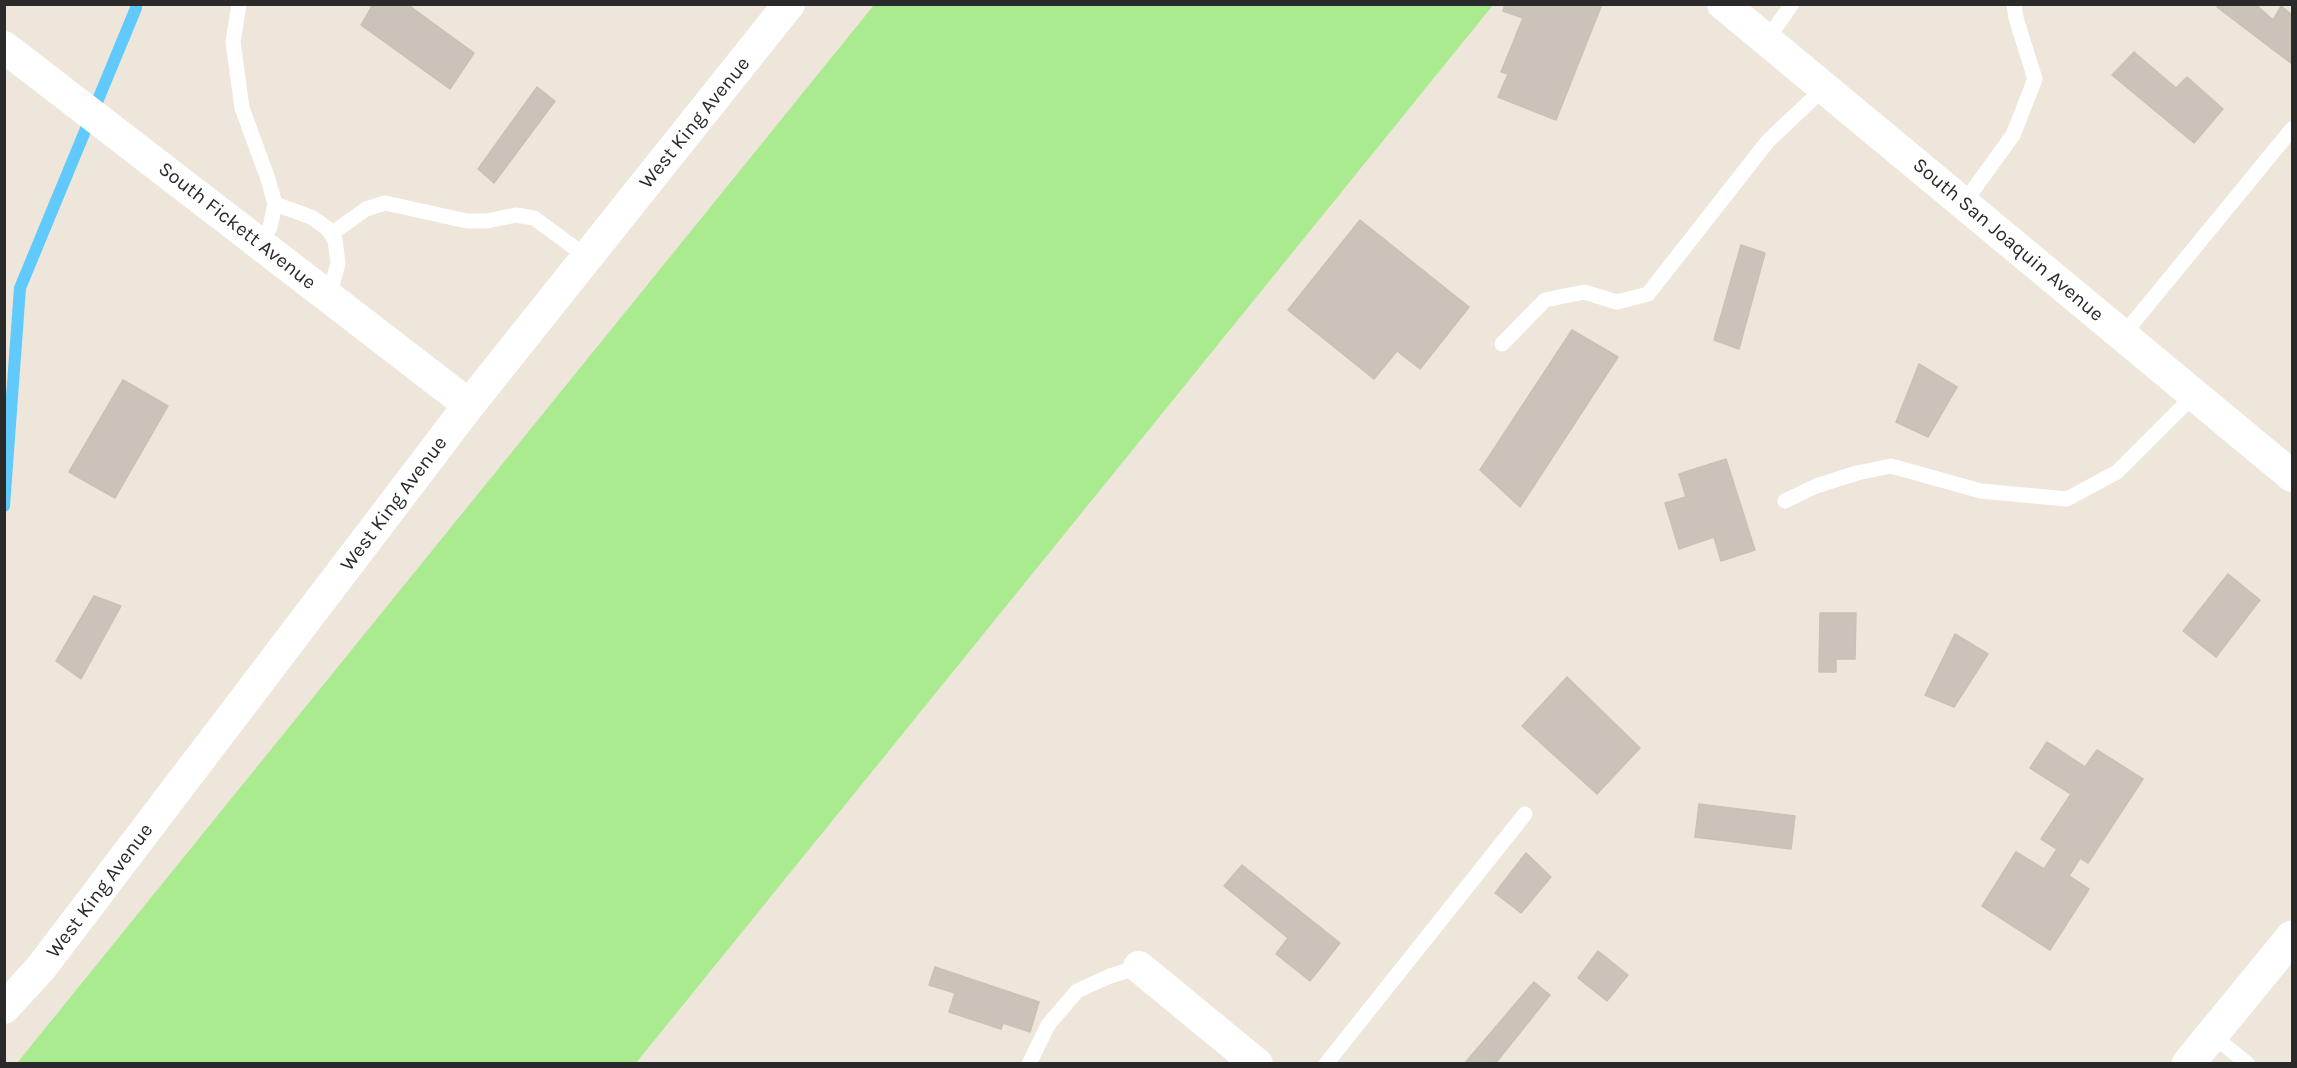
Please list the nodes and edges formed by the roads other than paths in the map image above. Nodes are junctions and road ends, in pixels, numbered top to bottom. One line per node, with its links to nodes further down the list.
1 (240, 4): 10 (lane)
2 (789, 4): 14 (street, West King Avenue)
3 (1723, 4): 6 (street, South San Joaquin Avenue)
4 (1792, 4): 6 (lane)
5 (2014, 4): 11 (lane)
6 (1766, 41): 8 (street, South San Joaquin Avenue)
7 (4, 47): 13 (street, South Fickett Avenue)
8 (1824, 88): 11 (street, South San Joaquin Avenue); 17 (lane)
9 (2292, 129): 16 (lane)
10 (275, 204): 12 (lane); 13 (lane)
11 (1963, 204): 16 (street, South San Joaquin Avenue)
12 (331, 234): 14 (lane); 15 (lane)
13 (259, 243): 15 (street, South Fickett Avenue)
14 (587, 257): 19 (street, West King Avenue)
15 (329, 297): 19 (street, South Fickett Avenue)
16 (2123, 335): 18 (street, South San Joaquin Avenue)
17 (1502, 344)
18 (2194, 394): 20 (street, South San Joaquin Avenue); 21 (lane)
19 (469, 405): 25 (street, West King Avenue)
20 (2292, 476)
21 (1785, 501)
22 (1525, 814): 29 (lane)
23 (2292, 938): 26 (street)
24 (1139, 967): 27 (lane); 28 (street)
25 (4, 1008)
26 (2212, 1035): 30 (street); 31 (lane)
27 (1029, 1064)
28 (1257, 1064)
29 (1326, 1064)
30 (2188, 1064)
31 (2248, 1064)

